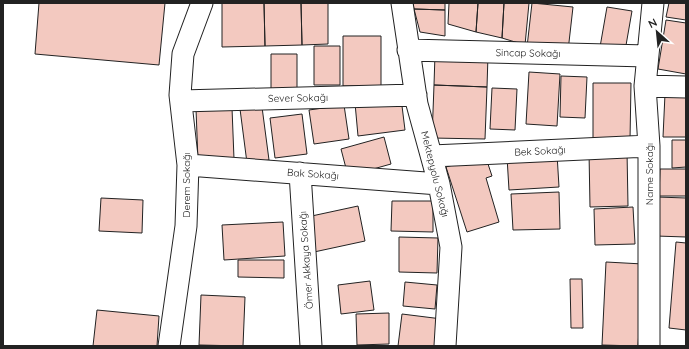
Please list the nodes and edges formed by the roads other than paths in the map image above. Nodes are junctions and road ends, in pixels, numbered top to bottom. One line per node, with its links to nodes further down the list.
1 (202, 3): 9 (street, Derem Sokağı)
2 (402, 3): 4 (street, Mektepyolu Sokağı)
3 (653, 3): 5 (street, Name Sokağı)
4 (408, 50): 5 (street, Sincap Sokağı); 8 (street, Mektepyolu Sokağı)
5 (647, 56): 6 (street, Name Sokağı)
6 (645, 86): 7 (street); 10 (street, Name Sokağı)
7 (686, 87)
8 (416, 95): 9 (street, Sever Sokağı); 11 (street, Mektepyolu Sokağı)
9 (181, 101): 12 (street, Derem Sokağı)
10 (649, 146): 11 (street, Bek Sokağı); 18 (street, Name Sokağı)
11 (432, 156): 14 (street, Mektepyolu Sokağı)
12 (188, 165): 13 (street, Bak Sokağı); 15 (street, Derem Sokağı)
13 (300, 173): 14 (street, Bak Sokağı); 16 (street, Ömer Akkaya Sokağı)
14 (439, 184): 17 (street, Mektepyolu Sokağı)
15 (169, 346)
16 (311, 346)
17 (445, 346)
18 (649, 346)

